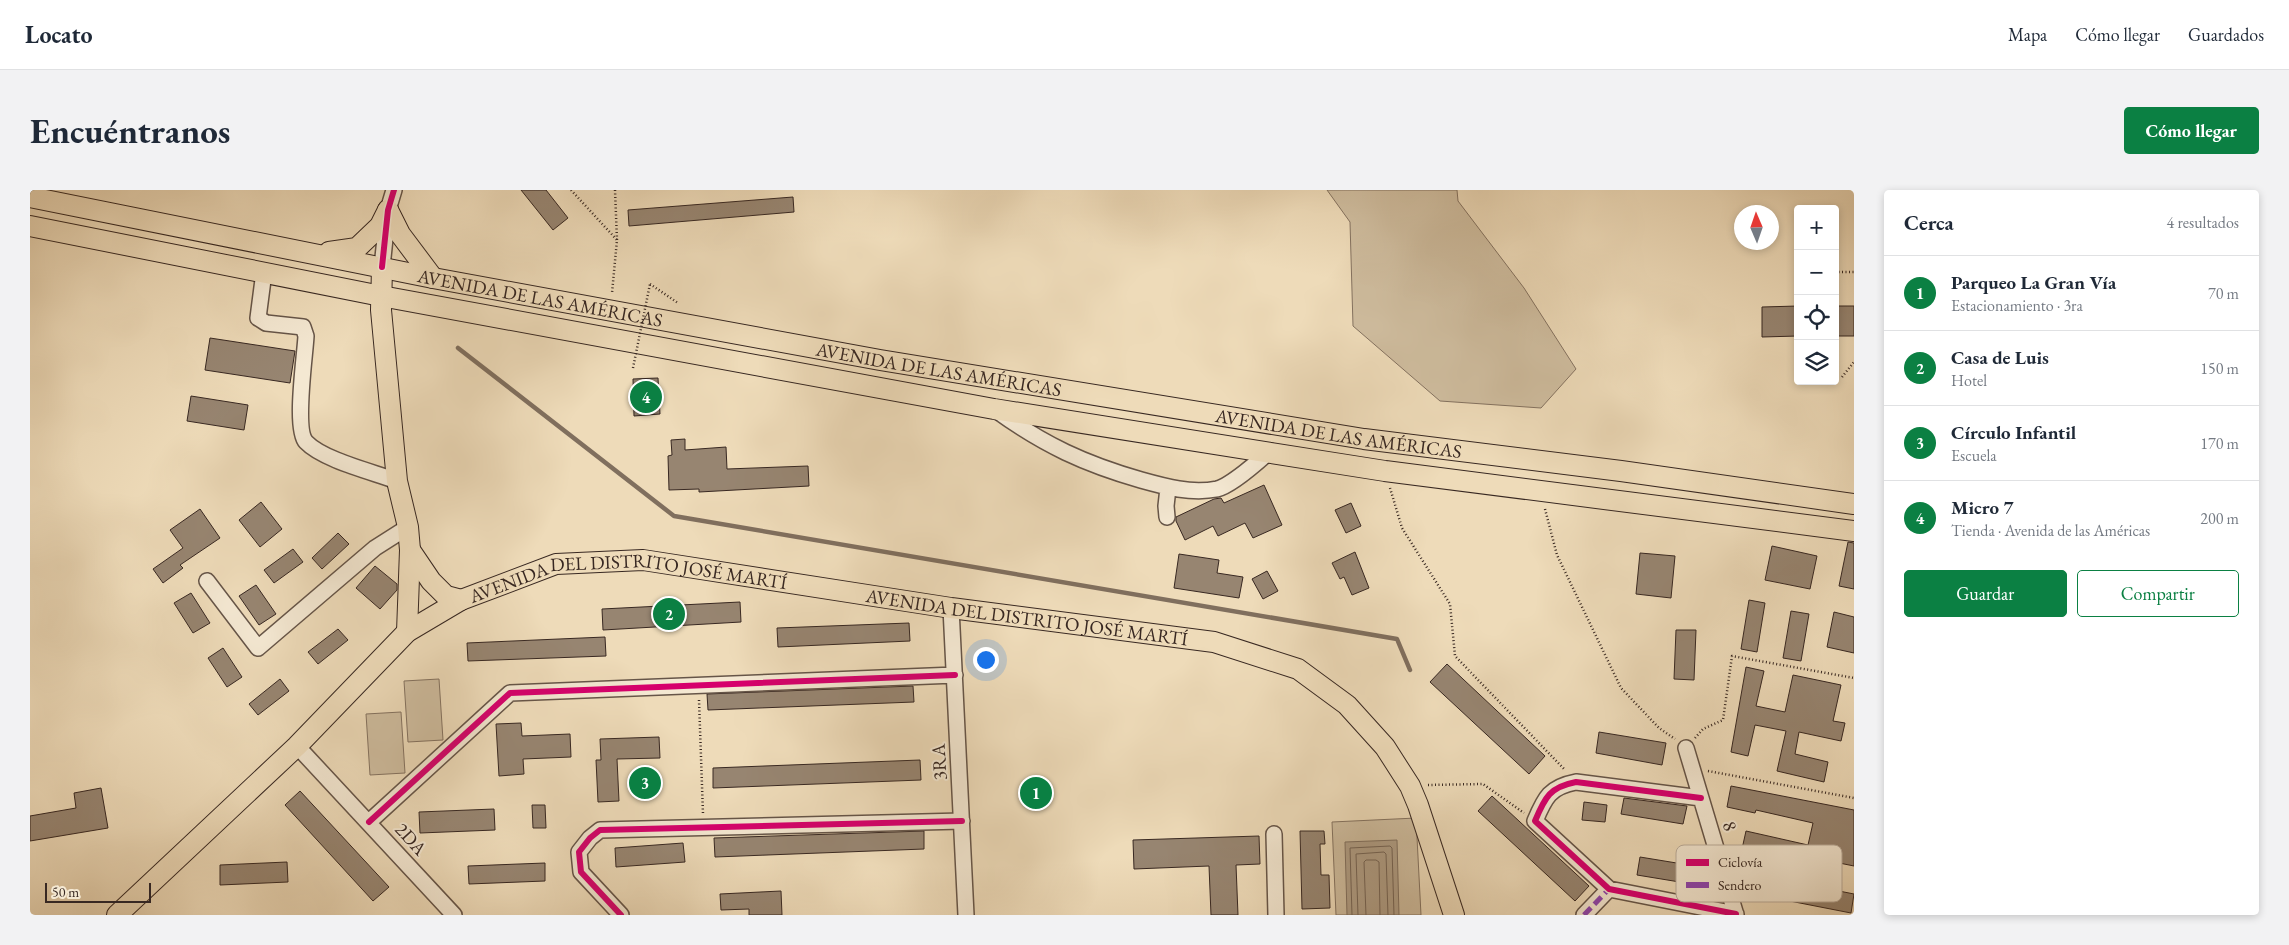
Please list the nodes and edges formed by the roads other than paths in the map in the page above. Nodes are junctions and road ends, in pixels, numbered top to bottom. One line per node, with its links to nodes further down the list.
1 (394, 190): 3 (street)
2 (30, 197): 5 (main road, AVENIDA DE LAS AMÉRICAS)
3 (388, 210): 5 (main road); 6 (street); 8 (main road)
4 (30, 226): 7 (main road, AVENIDA DE LAS AMÉRICAS)
5 (317, 254): 6 (main road, AVENIDA DE LAS AMÉRICAS)
6 (382, 267): 8 (main road, AVENIDA DE LAS AMÉRICAS); 9 (main road)
7 (264, 272): 9 (main road, AVENIDA DE LAS AMÉRICAS); 12 (street)
8 (433, 278): 14 (main road, AVENIDA DE LAS AMÉRICAS)
9 (381, 296): 10 (main road, AVENIDA DE LAS AMÉRICAS); 12 (main road)
10 (994, 409): 11 (main road, AVENIDA DE LAS AMÉRICAS); 13 (street)
11 (1270, 451): 13 (street); 17 (main road, AVENIDA DE LAS AMÉRICAS)
12 (397, 481): 16 (main road)
13 (1168, 488): 15 (street)
14 (1854, 504)
15 (1168, 517)
16 (408, 526): 18 (main road); 19 (street)
17 (1854, 531)
18 (410, 550): 20 (main road); 22 (main road)
19 (207, 580)
20 (461, 600): 21 (main road, AVENIDA DEL DISTRITO JOSÉ MARTÍ); 22 (main road, AVENIDA DEL DISTRITO JOSÉ MARTÍ)
21 (951, 608): 23 (street, 3RA); 38 (main road, AVENIDA DEL DISTRITO JOSÉ MARTÍ)
22 (407, 632): 24 (main road, AVENIDA DEL DISTRITO JOSÉ MARTÍ)
23 (955, 675): 27 (street, 3RA); 28 (street)
24 (297, 746): 28 (street, 2DA); 33 (main road, AVENIDA DEL DISTRITO JOSÉ MARTÍ)
25 (1686, 748): 26 (street, 8)
26 (1701, 798): 30 (street, 8); 31 (street)
27 (962, 820): 35 (street); 36 (street, 3RA)
28 (369, 822): 34 (street, 2DA)
29 (1274, 834): 37 (street)
30 (1715, 845)
31 (1609, 889): 39 (street); 40 (street)
32 (1732, 902): 40 (street, 8)
33 (116, 915)
34 (454, 915)
35 (621, 915)
36 (966, 915)
37 (1276, 915)
38 (1454, 915)
39 (1584, 915)
40 (1736, 915)

